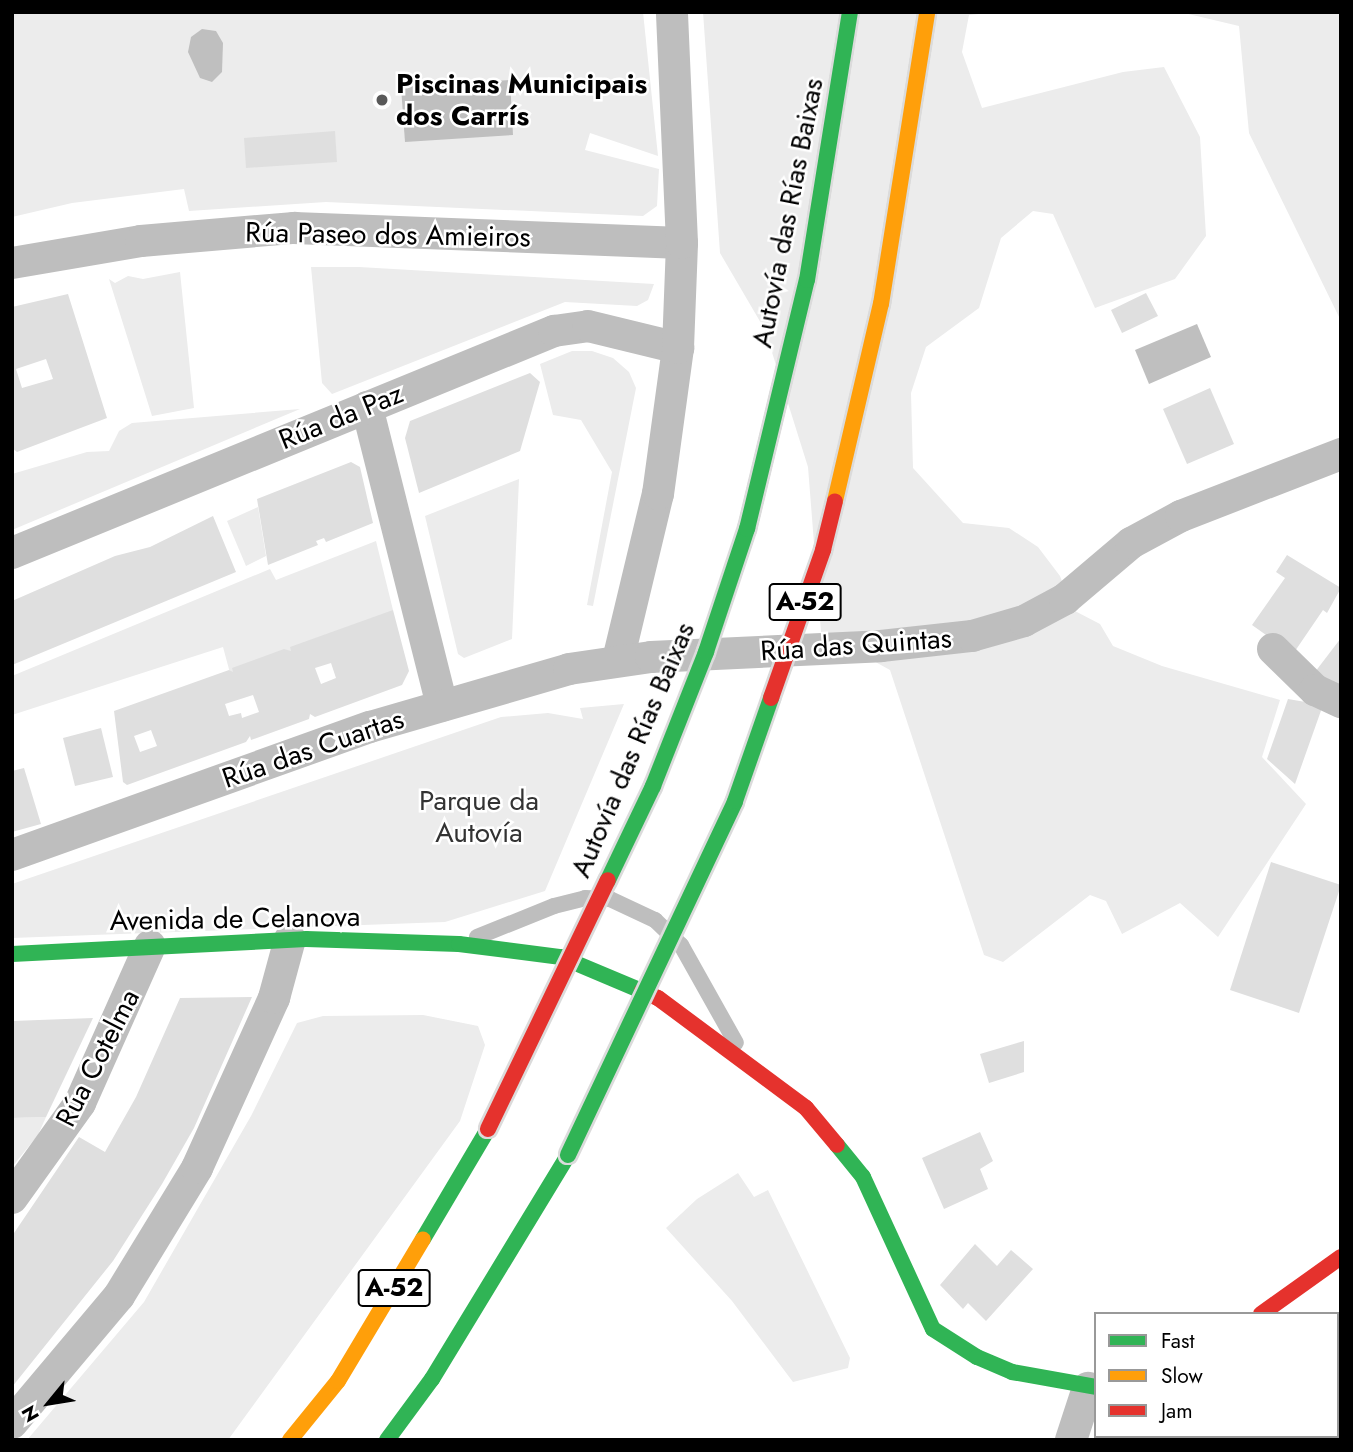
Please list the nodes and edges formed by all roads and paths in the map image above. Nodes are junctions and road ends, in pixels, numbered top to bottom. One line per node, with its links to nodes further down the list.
1 (672, 12): 4 (street)
2 (850, 12): 25 (main road, Autovía das Rías Baixas / A-52, bridge)
3 (927, 12): 26 (main road, A-52, bridge)
4 (682, 243): 5 (street, Rúa Paseo dos Amieiros); 6 (street)
5 (12, 263)
6 (678, 348): 7 (street, Rúa da Paz); 11 (street)
7 (367, 407): 9 (street, Rúa da Paz); 13 (street)
8 (1341, 454): 11 (street, Rúa das Quintas)
9 (12, 553)
10 (1272, 649): 12 (street)
11 (618, 660): 13 (street, Rúa das Cuartas)
12 (1341, 702)
13 (442, 706): 14 (street, Rúa das Cuartas)
14 (12, 855)
15 (290, 939): 16 (main road, Avenida de Celanova); 17 (main road, Avenida de Celanova); 24 (street)
16 (459, 944): 19 (main road, Avenida de Celanova); 19 (lane)
17 (150, 946): 18 (main road, Avenida de Celanova); 20 (street, Rúa Cotelma)
18 (12, 954)
19 (747, 1062): 23 (main road, Avenida de Celanova)
20 (12, 1198)
21 (1341, 1257): 22 (main road)
22 (1264, 1312)
23 (1092, 1387): 27 (street)
24 (12, 1423)
25 (290, 1440)
26 (387, 1440)
27 (1071, 1440)

